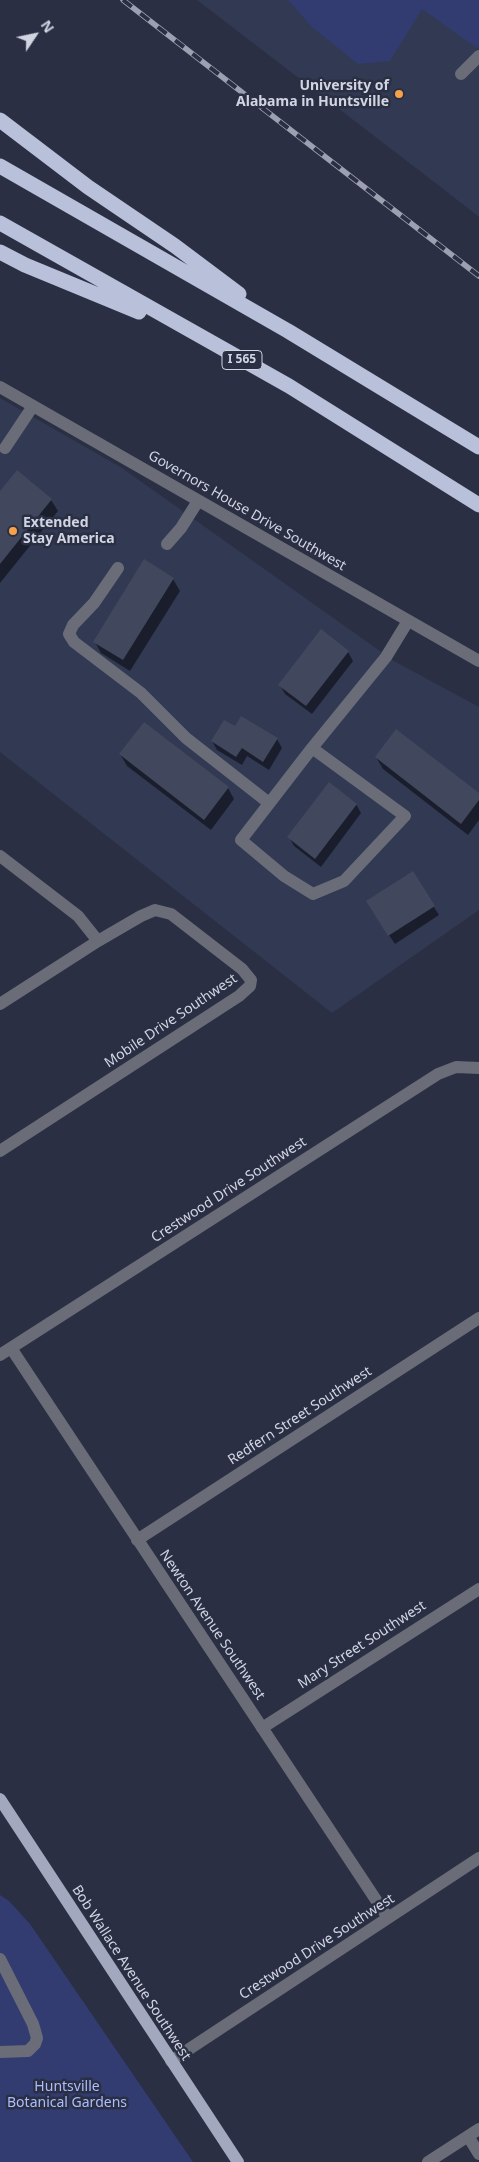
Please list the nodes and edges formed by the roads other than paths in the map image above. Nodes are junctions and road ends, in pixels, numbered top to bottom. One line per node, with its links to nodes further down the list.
1 (479, 56): 2 (street)
2 (461, 74)
3 (0, 120): 7 (highway)
4 (0, 166): 7 (highway)
5 (0, 223): 8 (highway, I 565)
6 (0, 252): 8 (highway)
7 (288, 331): 11 (highway)
8 (193, 334): 14 (highway, I 565)
9 (0, 387): 10 (street, Governors House Drive Southwest)
10 (33, 406): 12 (street); 13 (street, Governors House Drive Southwest)
11 (479, 447)
12 (4, 448)
13 (198, 501): 15 (street); 17 (street, Governors House Drive Southwest)
14 (479, 505)
15 (167, 544)
16 (118, 568): 20 (street)
17 (408, 621): 18 (street, Governors House Drive Southwest); 19 (street)
18 (479, 661)
19 (312, 748): 20 (street); 20 (street)
20 (269, 803)
21 (0, 856): 22 (street)
22 (98, 941): 23 (street, Mobile Drive Southwest); 25 (street, Mobile Drive Southwest)
23 (0, 1004)
24 (479, 1068): 27 (street, Crestwood Drive Southwest)
25 (0, 1151)
26 (479, 1318): 28 (street, Redfern Street Southwest)
27 (5, 1351): 28 (street, Newton Avenue Southwest)
28 (137, 1540): 30 (street, Newton Avenue Southwest)
29 (479, 1589): 30 (street, Mary Street Southwest)
30 (262, 1728): 33 (street, Newton Avenue Southwest)
31 (0, 1799): 36 (main road, Bob Wallace Avenue Southwest)
32 (479, 1858): 33 (street, Crestwood Drive Southwest)
33 (388, 1918): 36 (street, Crestwood Drive Southwest)
34 (0, 1959): 35 (street)
35 (0, 2052)
36 (171, 2061): 40 (main road, Bob Wallace Avenue Southwest)
37 (479, 2128): 38 (street)
38 (468, 2136): 39 (street); 41 (street)
39 (479, 2154)
40 (238, 2162)
41 (428, 2162)

